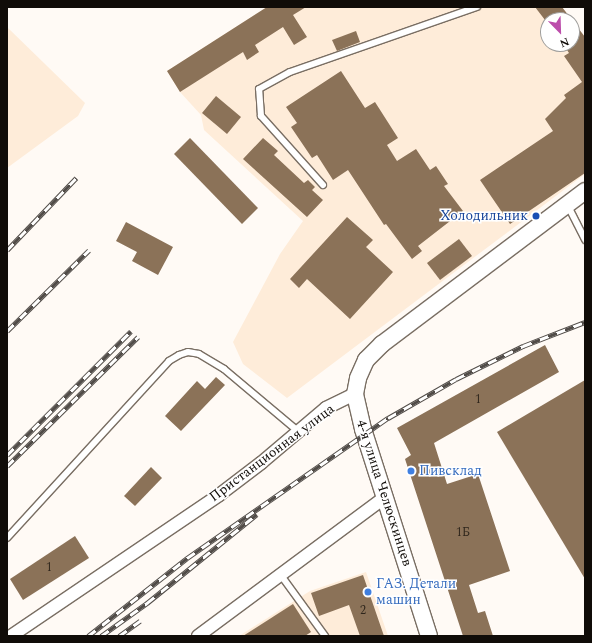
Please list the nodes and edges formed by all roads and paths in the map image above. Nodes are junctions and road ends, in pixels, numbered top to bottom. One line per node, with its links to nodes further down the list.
1 (477, 7): 2 (lane)
2 (323, 185)
3 (585, 191): 4 (main road)
4 (567, 205): 5 (lane); 6 (main road)
5 (585, 240)
6 (355, 394): 7 (street, Пристанционная улица); 8 (main road, 4-я улица Челюскинцев)
7 (298, 431): 9 (lane); 11 (street, Пристанционная улица)
8 (385, 496): 10 (street); 14 (main road, 4-я улица Челюскинцев)
9 (7, 538)
10 (280, 574): 12 (street); 13 (lane)
11 (11, 636)
12 (198, 636)
13 (325, 636)
14 (429, 636)

